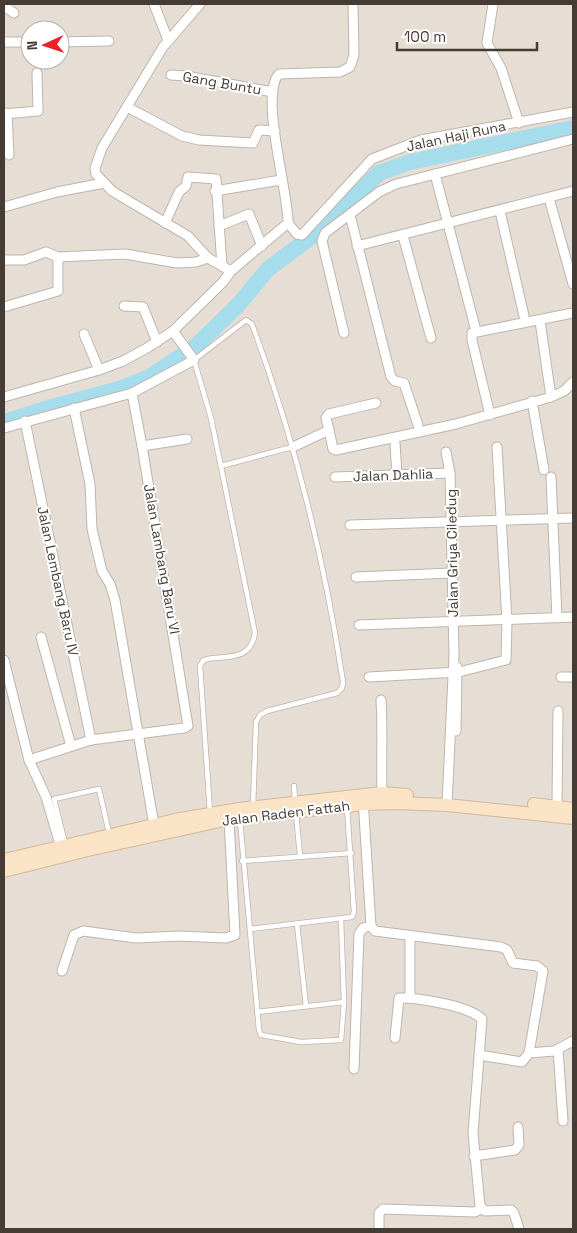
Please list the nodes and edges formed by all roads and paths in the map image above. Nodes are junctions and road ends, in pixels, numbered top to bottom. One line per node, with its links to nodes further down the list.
1 (154, 4): 7 (street)
2 (200, 4): 7 (street)
3 (353, 4): 14 (street)
4 (492, 4): 18 (street)
5 (4, 6): 6 (street)
6 (14, 13)
7 (168, 40): 15 (street)
8 (109, 41): 11 (street)
9 (4, 42): 10 (street)
10 (20, 42)
11 (70, 42)
12 (37, 73): 17 (street)
13 (171, 75): 14 (street, Gang Buntu)
14 (273, 92): 19 (street)
15 (128, 107): 19 (street); 24 (street)
16 (573, 112): 18 (street, Jalan Haji Runa)
17 (5, 114): 21 (street)
18 (519, 123): 32 (street, Jalan Haji Runa)
19 (275, 131): 23 (street)
20 (573, 140): 22 (street)
21 (9, 155)
22 (435, 174): 30 (street); 33 (street)
23 (281, 180): 25 (street); 32 (street)
24 (104, 183): 28 (street); 31 (street)
25 (216, 191): 31 (street); 34 (street)
26 (573, 191): 27 (street)
27 (549, 198): 29 (street); 43 (street)
28 (4, 207)
29 (500, 211): 33 (street); 47 (street)
30 (350, 215): 37 (street); 51 (street)
31 (165, 223): 39 (street)
32 (288, 224): 36 (street)
33 (448, 224): 35 (street); 49 (street)
34 (219, 226): 36 (street); 41 (street)
35 (403, 236): 37 (street); 53 (street)
36 (262, 246): 42 (street)
37 (357, 246): 66 (street)
38 (58, 257): 39 (street); 40 (street); 45 (street)
39 (208, 258): 41 (street)
40 (4, 260)
41 (222, 266): 42 (street)
42 (230, 271): 50 (street)
43 (573, 284)
44 (124, 306): 54 (street)
45 (4, 307)
46 (573, 313): 48 (street)
47 (524, 316)
48 (540, 320): 59 (street); 64 (street)
49 (475, 327)
50 (173, 331): 54 (street); 55 (street)
51 (344, 333)
52 (84, 334): 56 (street)
53 (431, 338)
54 (157, 342): 56 (street)
55 (193, 358): 58 (street); 72 (lane); 75 (lane)
56 (99, 370): 60 (street)
57 (573, 382): 59 (street)
58 (132, 393): 63 (street); 71 (street, Jalan Lambang Baru VI)
59 (550, 396): 61 (street)
60 (4, 397)
61 (532, 401): 64 (street); 76 (street)
62 (376, 403): 68 (street)
63 (74, 408): 65 (street); 101 (street)
64 (490, 415): 68 (street)
65 (25, 421): 67 (street); 102 (street, Jalan Lembang Baru IV)
66 (418, 425)
67 (4, 428)
68 (328, 430): 72 (street)
69 (187, 439): 71 (street)
70 (394, 443): 78 (street)
71 (142, 446): 101 (street, Jalan Lambang Baru VI)
72 (293, 446): 75 (lane); 113 (lane)
73 (497, 446): 83 (street)
74 (446, 452): 77 (street, Jalan Griya Ciledug)
75 (221, 466): 115 (lane)
76 (544, 470)
77 (450, 473): 78 (street, Jalan Dahlia); 84 (street, Jalan Griya Ciledug)
78 (396, 475): 79 (street, Jalan Dahlia)
79 (335, 477)
80 (551, 477): 82 (street)
81 (573, 518): 82 (street)
82 (554, 519): 83 (street); 89 (street)
83 (501, 521): 84 (street); 90 (street)
84 (451, 523): 85 (street); 86 (street, Jalan Griya Ciledug)
85 (350, 526)
86 (452, 573): 87 (street); 91 (street, Jalan Griya Ciledug)
87 (356, 577)
88 (573, 617): 89 (street)
89 (557, 618): 90 (street)
90 (507, 621): 91 (street); 95 (street)
91 (453, 622): 92 (street); 95 (street, Jalan Griya Ciledug)
92 (359, 625)
93 (41, 637): 103 (street)
94 (4, 660): 104 (street)
95 (455, 672): 96 (street); 108 (street, Jalan Griya Ciledug)
96 (369, 676)
97 (561, 677): 98 (street)
98 (573, 677)
99 (381, 700): 106 (street)
100 (558, 711): 110 (street)
101 (138, 734): 102 (street); 117 (street)
102 (91, 740): 103 (street)
103 (71, 746): 104 (street)
104 (29, 760): 119 (street)
105 (294, 786): 111 (lane)
106 (382, 793): 107 (main road, Jalan Raden Fattah); 108 (main road, Jalan Raden Fattah)
107 (363, 800): 108 (main road, Jalan Raden Fattah); 109 (main road, Jalan Raden Fattah); 111 (main road, Jalan Raden Fattah); 127 (street)
108 (449, 801): 110 (main road, Jalan Raden Fattah); 116 (main road, Jalan Raden Fattah)
109 (347, 806): 111 (main road, Jalan Raden Fattah); 120 (lane)
110 (557, 806): 112 (main road, Jalan Raden Fattah)
111 (295, 808): 113 (main road, Jalan Raden Fattah); 121 (lane)
112 (573, 809)
113 (253, 812): 114 (main road, Jalan Raden Fattah)
114 (236, 815): 115 (main road, Jalan Raden Fattah); 123 (lane); 130 (street)
115 (211, 818): 117 (main road, Jalan Raden Fattah); 118 (main road, Jalan Raden Fattah)
116 (573, 818)
117 (154, 824): 118 (main road, Jalan Raden Fattah)
118 (111, 839): 119 (main road, Jalan Raden Fattah); 119 (lane)
119 (64, 850): 122 (main road, Jalan Raden Fattah); 124 (main road, Jalan Raden Fattah)
120 (352, 853): 121 (lane); 125 (lane)
121 (300, 856): 123 (lane)
122 (4, 860)
123 (242, 861): 128 (lane)
124 (4, 871)
125 (341, 919): 126 (lane); 132 (lane)
126 (297, 924): 128 (lane); 133 (lane)
127 (371, 926): 129 (street); 140 (street)
128 (250, 929): 134 (lane)
129 (410, 936): 131 (street); 138 (street)
130 (62, 971)
131 (410, 998): 135 (street); 139 (street)
132 (344, 1002): 133 (lane); 134 (lane)
133 (306, 1006): 134 (lane)
134 (257, 1012)
135 (395, 1038)
136 (573, 1041): 137 (street)
137 (558, 1049): 138 (street); 141 (street)
138 (529, 1053): 139 (street)
139 (479, 1055): 143 (street)
140 (354, 1069)
141 (563, 1121)
142 (518, 1127): 143 (street)
143 (474, 1156): 144 (street)
144 (481, 1209): 145 (street); 146 (street)
145 (379, 1229)
146 (519, 1229)

